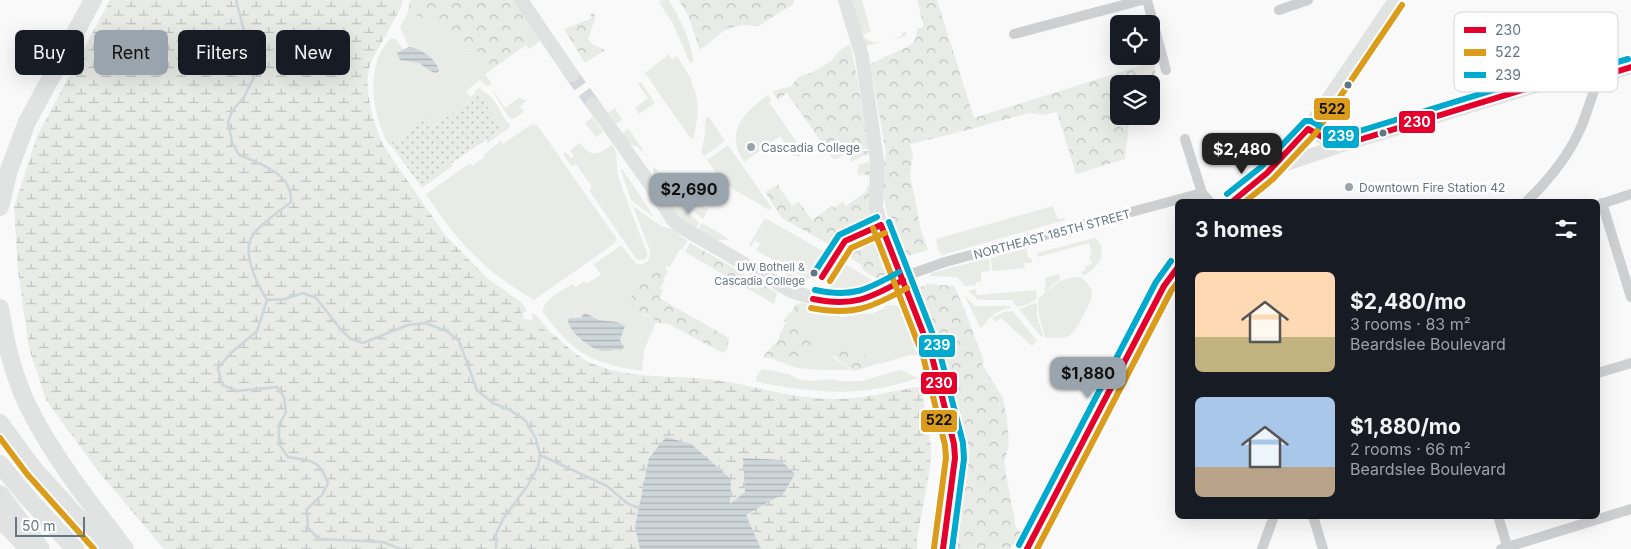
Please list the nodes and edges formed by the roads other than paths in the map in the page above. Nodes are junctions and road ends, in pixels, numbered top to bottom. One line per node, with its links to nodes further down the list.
1 (93, 0): 29 (highway)
2 (520, 0): 13 (street)
3 (845, 0): 31 (street)
4 (1142, 0): 9 (street)
5 (1147, 0): 11 (street)
6 (1308, 0): 8 (street)
7 (1395, 0): 17 (street)
8 (1279, 10)
9 (1014, 34)
10 (1631, 67): 12 (street)
11 (1166, 70)
12 (1618, 71)
13 (572, 75)
14 (1519, 92): 19 (street)
15 (1594, 92): 26 (street)
16 (593, 104): 31 (street)
17 (1308, 129): 19 (street); 20 (street)
18 (1185, 139): 21 (street)
19 (1340, 146): 20 (street)
20 (1271, 169): 25 (street)
21 (1202, 193): 23 (street, NORTHEAST 185TH STREET); 24 (street)
22 (1631, 194): 28 (street)
23 (1180, 199)
24 (1207, 199)
25 (1235, 199)
26 (1529, 199)
27 (1175, 200): 31 (street, NORTHEAST 185TH STREET)
28 (1600, 204): 32 (street)
29 (0, 207)
30 (1175, 270): 57 (street)
31 (903, 280): 56 (street)
32 (1631, 297)
33 (0, 308): 55 (highway)
34 (1631, 363): 35 (street)
35 (1600, 372)
36 (0, 423): 54 (highway)
37 (0, 437): 53 (highway)
38 (0, 464): 52 (highway)
39 (0, 475): 51 (highway)
40 (0, 494): 50 (highway)
41 (1631, 509): 47 (street)
42 (0, 519): 49 (highway)
43 (1273, 519): 58 (street)
44 (1314, 519): 59 (street)
45 (1499, 519): 48 (street)
46 (1599, 519): 48 (street)
47 (1600, 519)
48 (1505, 548)
49 (29, 549)
50 (41, 549)
51 (64, 549)
52 (75, 549)
53 (93, 549)
54 (106, 549)
55 (125, 549)
56 (943, 549)
57 (1027, 549)
58 (1262, 549)
59 (1323, 549)

